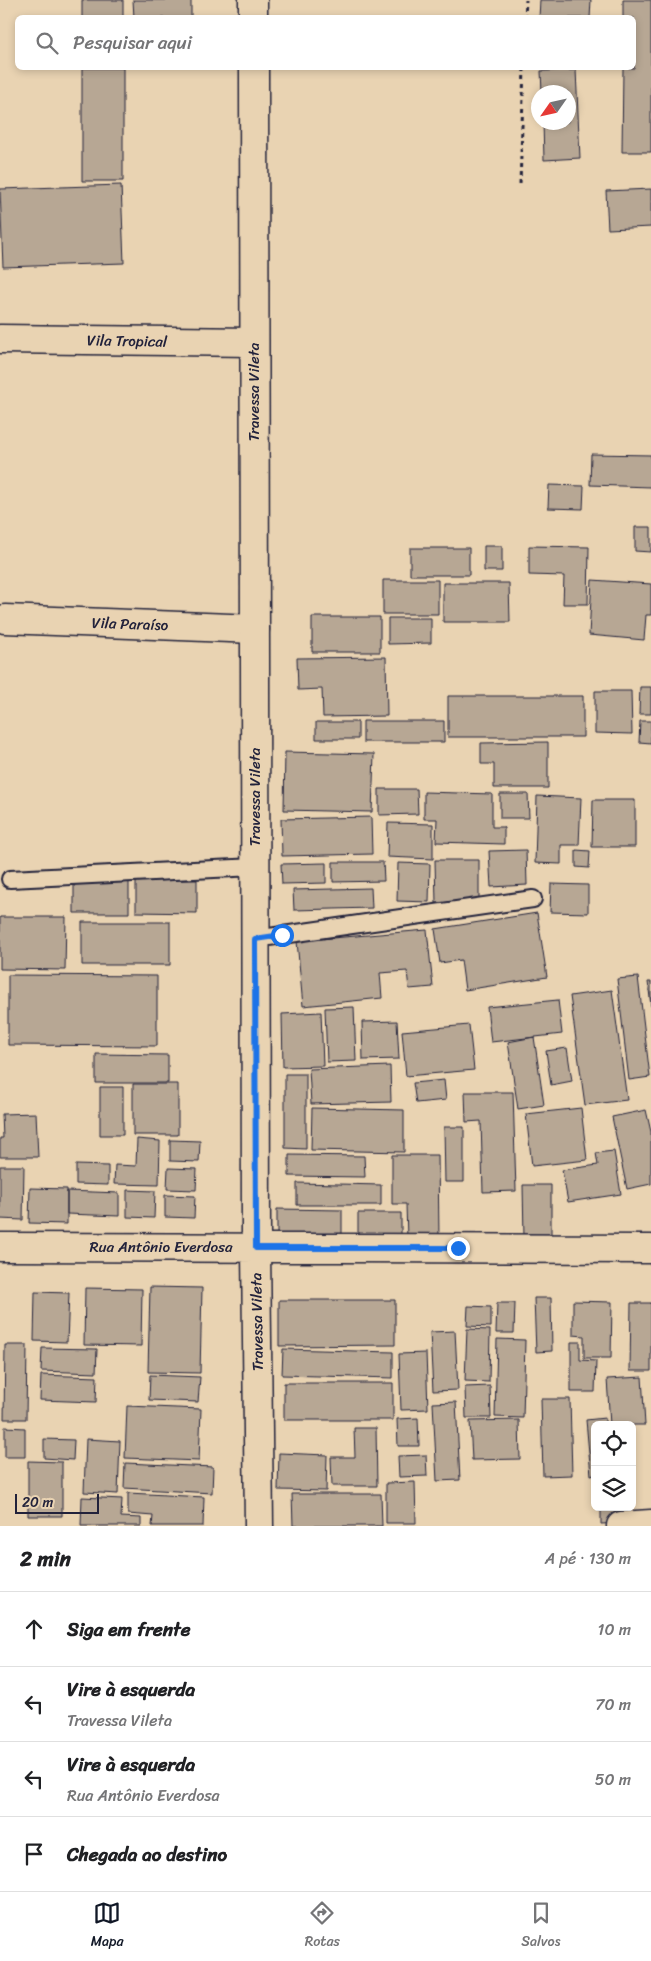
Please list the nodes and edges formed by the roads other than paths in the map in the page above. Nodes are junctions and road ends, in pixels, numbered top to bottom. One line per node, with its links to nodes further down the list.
1 (253, 0): 2 (street)
2 (253, 15)
3 (254, 70): 5 (street, Travessa Vileta)
4 (0, 339): 5 (street, Vila Tropical)
5 (254, 342): 7 (street, Travessa Vileta)
6 (5, 619): 7 (street, Vila Paraíso)
7 (255, 629): 8 (street, Travessa Vileta)
8 (255, 867): 9 (lane); 11 (street, Travessa Vileta)
9 (10, 879)
10 (533, 898): 11 (lane)
11 (255, 939): 13 (street, Travessa Vileta)
12 (0, 1247): 13 (street, Rua Antônio Everdosa)
13 (256, 1248): 14 (street, Rua Antônio Everdosa); 16 (street, Travessa Vileta)
14 (651, 1249)
15 (651, 1524): 17 (street)
16 (259, 1526)
17 (621, 1526)

